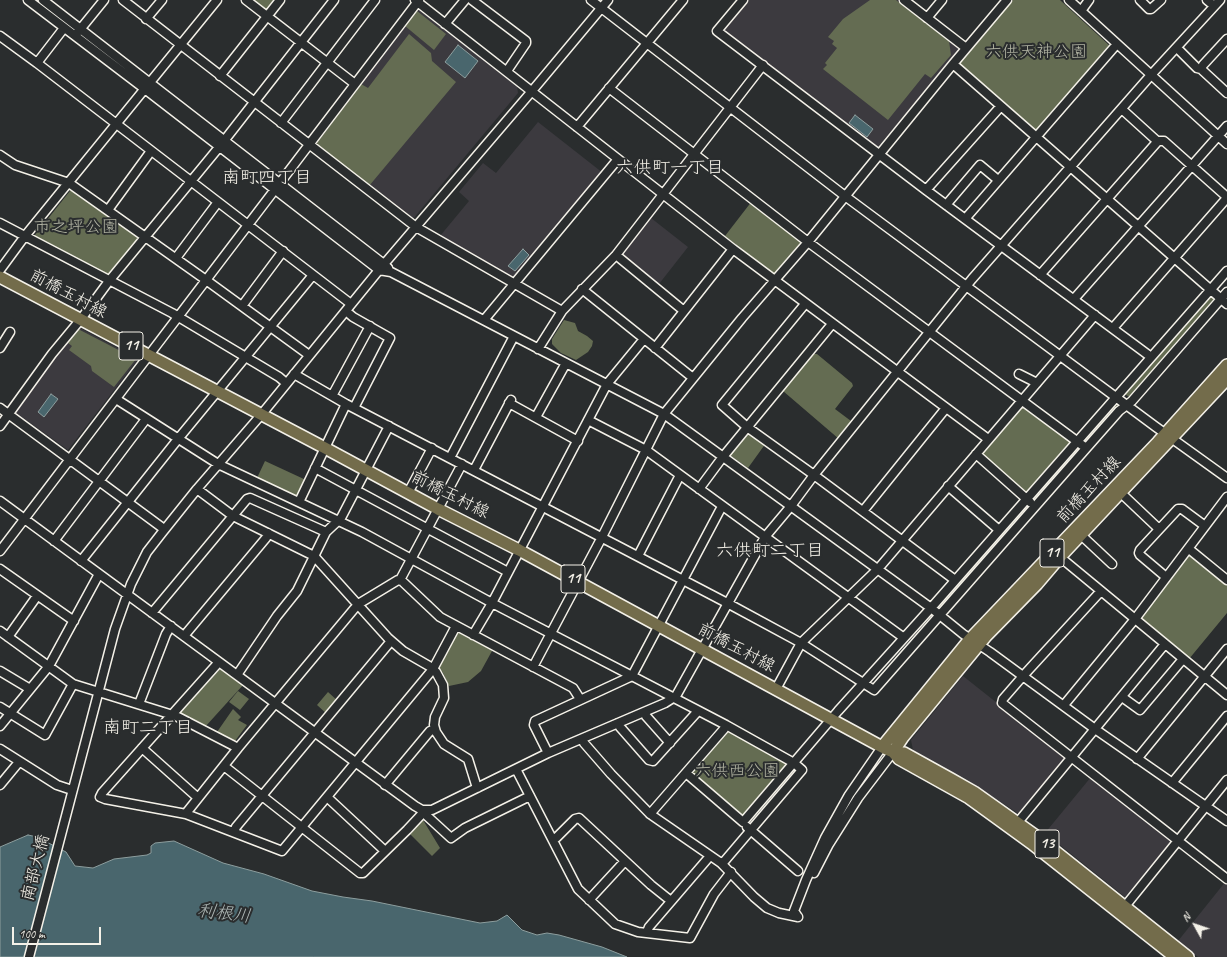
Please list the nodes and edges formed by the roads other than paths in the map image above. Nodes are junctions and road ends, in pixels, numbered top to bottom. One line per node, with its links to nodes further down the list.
1 (28, 0): 34 (street)
2 (43, 0): 35 (street)
3 (104, 0): 35 (street)
4 (122, 0): 32 (street)
5 (162, 0): 32 (street)
6 (217, 0): 41 (street)
7 (246, 0): 30 (street)
8 (280, 0): 30 (street)
9 (334, 0): 38 (street)
10 (376, 0): 45 (street)
11 (465, 0): 33 (street)
12 (472, 0): 49 (street)
13 (591, 0): 28 (street)
14 (608, 0): 28 (street, 南部大橋)
15 (683, 0): 39 (street)
16 (743, 0): 47 (street)
17 (904, 0): 31 (street)
18 (942, 0): 31 (street)
19 (1007, 0): 42 (street)
20 (1069, 0): 29 (street)
21 (1089, 0): 29 (street)
22 (1140, 0): 23 (street)
23 (1161, 0)
24 (1207, 0): 27 (street)
25 (1220, 0): 27 (street)
26 (417, 1): 33 (street); 52 (street)
27 (1214, 6): 50 (street)
28 (602, 8): 39 (street); 56 (street, 南部大橋)
29 (1081, 11): 40 (street)
30 (267, 16): 38 (street); 51 (street)
31 (927, 18): 42 (street)
32 (146, 19): 41 (street)
33 (445, 24): 49 (street)
34 (64, 28): 35 (street); 44 (street)
35 (78, 32): 53 (street)
36 (0, 36): 44 (street)
37 (1227, 39): 48 (street)
38 (300, 42): 45 (street); 57 (street)
39 (646, 44): 54 (street); 59 (street)
40 (1117, 44): 50 (street); 66 (street)
41 (180, 45): 51 (street); 53 (street)
42 (966, 48): 46 (street)
43 (1180, 51): 48 (street)
44 (37, 63): 62 (street)
45 (327, 63): 52 (street); 61 (street)
46 (953, 64): 58 (street); 73 (street)
47 (763, 65): 59 (street); 73 (street)
48 (1201, 69): 55 (street)
49 (507, 71): 56 (street)
50 (1151, 75): 65 (street); 77 (street)
51 (220, 76): 57 (street)
52 (355, 84): 70 (street)
53 (148, 86): 62 (street); 68 (street)
54 (609, 88): 64 (street); 72 (street)
55 (1225, 88)
56 (532, 92): 64 (street); 94 (street, 南部大橋)
57 (253, 102): 61 (street); 68 (street)
58 (1001, 106): 66 (street); 82 (street)
59 (730, 108): 72 (street); 84 (street)
60 (1125, 112): 67 (street)
61 (281, 123): 70 (street)
62 (116, 124): 71 (street); 80 (street)
63 (1227, 126): 65 (street)
64 (577, 127): 75 (street)
65 (1218, 135): 69 (street); 76 (street)
66 (1036, 136): 77 (street); 78 (street)
67 (1158, 141): 76 (street); 86 (street)
68 (222, 143): 79 (street); 81 (street)
69 (1227, 144)
70 (309, 145): 81 (street); 94 (street)
71 (152, 151): 79 (street); 89 (street)
72 (694, 154): 83 (street); 97 (street)
73 (879, 154): 82 (street); 84 (street)
74 (0, 155): 80 (street)
75 (618, 159): 83 (street); 113 (street)
76 (1192, 165): 85 (street); 93 (street)
77 (1071, 167): 86 (street); 98 (street)
78 (998, 180): 88 (street); 90 (street)
79 (191, 181): 87 (street); 96 (street)
80 (69, 183): 89 (street); 95 (street)
81 (277, 186): 92 (street); 104 (street)
82 (926, 190): 88 (street)
83 (663, 194): 99 (street); 101 (street)
84 (845, 196): 97 (street); 114 (street)
85 (1227, 197): 103 (street)
86 (1107, 199): 93 (street); 108 (street)
87 (218, 202): 92 (street); 102 (street)
88 (946, 205): 90 (street)
89 (108, 210): 96 (street)
90 (965, 219): 98 (street)
91 (0, 223): 95 (street)
92 (248, 225): 100 (street); 110 (street)
93 (1138, 226): 103 (street); 118 (street)
94 (416, 227): 104 (street, 南部大橋); 113 (street)
95 (25, 236): 105 (street); 112 (street)
96 (146, 237): 102 (street); 112 (street)
97 (808, 242): 111 (street); 134 (street)
98 (1001, 246): 108 (street); 114 (street)
99 (732, 249): 111 (street); 124 (street)
100 (283, 251): 107 (street); 121 (street)
101 (616, 255): 115 (street); 124 (street)
102 (176, 258): 110 (street)
103 (1174, 258): 116 (street); 132 (street)
104 (382, 267): 119 (street, 南部大橋); 128 (street)
105 (0, 270)
106 (1227, 271): 116 (street)
107 (313, 275): 119 (street); 130 (street)
108 (1040, 275): 118 (street)
109 (0, 277): 127 (main road, 前橋玉村線 / 11)
110 (206, 280): 121 (street); 126 (street)
111 (775, 280): 120 (street); 150 (street)
112 (109, 281): 126 (street); 127 (street)
113 (514, 282): 123 (street); 128 (street)
114 (966, 286): 134 (street); 142 (street)
115 (582, 289): 123 (street); 136 (street)
116 (1210, 289): 117 (street); 143 (street)
117 (1225, 298): 160 (street)
118 (1074, 299): 125 (street)
119 (352, 304): 122 (street, 南部大橋)
120 (805, 304): 129 (street); 172 (street)
121 (242, 306): 130 (street)
122 (346, 311): 131 (street); 141 (street, 南部大橋)
123 (562, 311): 138 (street)
124 (684, 311): 139 (street)
125 (1095, 315): 132 (street); 142 (street)
126 (178, 317): 140 (street); 144 (street)
127 (81, 319): 140 (main road, 前橋玉村線 / 11); 164 (street)
128 (484, 320): 135 (street)
129 (832, 324): 147 (street); 172 (street)
130 (270, 326): 141 (street); 144 (street)
131 (370, 326): 156 (street); 161 (street)
132 (1113, 328): 143 (street)
133 (10, 332): 137 (street)
134 (929, 332): 147 (street); 159 (street)
135 (514, 336): 138 (street); 184 (street)
136 (644, 339): 139 (street); 154 (street)
137 (0, 348)
138 (538, 348): 145 (street)
139 (655, 348): 150 (street)
140 (149, 355): 155 (main road, 前橋玉村線 / 11); 158 (street)
141 (309, 355): 148 (street, 南部大橋)
142 (1060, 356): 153 (street); 157 (street)
143 (1151, 357): 157 (street)
144 (245, 358): 152 (street); 155 (street)
145 (566, 363): 154 (street); 167 (street)
146 (1227, 365): 173 (main road, 前橋玉村線 / 11)
147 (897, 372): 163 (street); 192 (street)
148 (294, 374): 152 (street, 南部大橋); 156 (street)
149 (1019, 374): 153 (street)
150 (693, 378): 165 (street)
151 (1227, 379): 173 (main road, 前橋玉村線 / 11)
152 (286, 383): 166 (street, 南部大橋)
153 (1037, 383): 159 (street)
154 (607, 384): 165 (street); 169 (street)
155 (217, 392): 166 (main road, 前橋玉村線 / 11); 174 (street)
156 (332, 396): 161 (street)
157 (1116, 397): 160 (street); 176 (street)
158 (116, 399): 168 (street); 185 (street)
159 (1022, 400): 175 (street); 176 (street)
160 (1126, 404): 173 (street); 180 (street)
161 (350, 406): 171 (street); 178 (street)
162 (0, 408): 164 (street)
163 (946, 408): 175 (street); 211 (street)
164 (8, 414): 170 (street); 185 (street)
165 (664, 414): 181 (street); 183 (street)
166 (262, 415): 178 (main road, 前橋玉村線 / 11); 186 (street, 南部大橋)
167 (536, 417): 177 (street); 189 (street)
168 (146, 419): 174 (street); 194 (street)
169 (588, 420): 177 (street); 181 (street)
170 (0, 426)
171 (389, 426): 179 (street); 190 (street)
172 (747, 427): 183 (street); 192 (street)
173 (1169, 435): 193 (street); 200 (main road, 前橋玉村線 / 11); 268 (main road, 前橋玉村線 / 11)
174 (178, 439): 186 (street); 204 (street)
175 (988, 439): 182 (street)
176 (1077, 440): 180 (street); 202 (street)
177 (578, 441): 206 (street)
178 (325, 448): 188 (street); 190 (main road, 前橋玉村線 / 11)
179 (432, 448): 184 (street); 199 (street)
180 (1086, 448): 208 (street)
181 (646, 450): 191 (street); 223 (street)
182 (976, 454): 195 (street); 202 (street)
183 (722, 457): 197 (street); 207 (street)
184 (450, 458): 187 (street)
185 (70, 460): 194 (street); 213 (street)
186 (218, 464): 196 (street, 南部大橋); 205 (street)
187 (462, 464): 189 (street); 209 (street)
188 (314, 468): 198 (street); 205 (street)
189 (474, 470): 206 (street)
190 (366, 471): 198 (street); 199 (main road, 前橋玉村線 / 11)
191 (680, 475): 197 (street); 231 (street)
192 (814, 475): 207 (street); 211 (street)
193 (1227, 478)
194 (99, 481): 204 (street); 226 (street)
195 (948, 486): 219 (street); 225 (street)
196 (197, 489): 212 (street); 216 (street, 南部大橋)
197 (699, 489): 224 (street)
198 (356, 490): 214 (street); 217 (street)
199 (408, 493): 209 (main road, 前橋玉村線 / 11)
200 (1121, 493): 218 (street); 222 (main road, 前橋玉村線 / 11)
201 (1227, 497): 215 (street)
202 (1027, 498): 208 (street); 219 (street)
203 (0, 501): 213 (street)
204 (127, 502): 216 (street); 234 (street)
205 (299, 502): 214 (street)
206 (542, 506): 223 (street); 228 (street)
207 (791, 506): 224 (street); 237 (street)
208 (1035, 506): 255 (street)
209 (438, 509): 217 (street); 228 (main road, 前橋玉村線 / 11)
210 (720, 510): 244 (street)
211 (863, 511): 225 (street)
212 (233, 516): 220 (street); 221 (street); 254 (street)
213 (24, 519): 226 (street); 229 (street)
214 (339, 520): 220 (street); 233 (street)
215 (1205, 526): 218 (street); 227 (street)
216 (164, 529): 247 (street, 南部大橋)
217 (427, 529): 233 (street); 238 (street)
218 (1159, 529): 240 (street)
219 (999, 530): 242 (street)
220 (326, 532): 230 (street)
221 (268, 533): 230 (street); 264 (street)
222 (1081, 534): 232 (main road, 前橋玉村線 / 11); 235 (street)
223 (602, 537): 231 (street); 245 (street)
224 (766, 537): 249 (street); 251 (street)
225 (903, 540): 237 (street); 242 (street)
226 (54, 541): 234 (street)
227 (1189, 549): 240 (street); 243 (street)
228 (519, 550): 238 (street); 245 (main road, 前橋玉村線 / 11)
229 (0, 551)
230 (314, 556): 252 (street); 279 (street)
231 (638, 556): 244 (street)
232 (1060, 557): 246 (street); 268 (main road, 前橋玉村線 / 11)
233 (411, 559): 241 (street); 250 (street)
234 (81, 561): 239 (street)
235 (1112, 564)
236 (0, 569): 248 (street)
237 (878, 569): 249 (street); 253 (street)
238 (508, 572): 250 (street)
239 (99, 574): 247 (street); 257 (street)
240 (1166, 577): 256 (street)
241 (400, 580): 252 (street); 259 (street)
242 (955, 580): 253 (street)
243 (1227, 580)
244 (683, 581): 251 (street); 260 (street)
245 (578, 582): 260 (main road, 前橋玉村線 / 11); 262 (street)
246 (1101, 591): 256 (street); 281 (street)
247 (127, 595): 254 (street); 287 (street, 南部大橋)
248 (37, 596): 257 (street); 265 (street)
249 (848, 598): 266 (street); 269 (street)
250 (492, 603): 262 (street); 263 (street)
251 (728, 604): 269 (street); 271 (street)
252 (357, 606): 267 (street); 293 (street)
253 (931, 608): 255 (street); 266 (street)
254 (152, 613): 258 (street)
255 (940, 615): 268 (street); 284 (street)
256 (1135, 619): 270 (street); 294 (street)
257 (74, 621): 275 (street)
258 (171, 626): 264 (street); 292 (street)
259 (456, 626): 263 (street); 277 (street)
260 (659, 626): 271 (main road, 前橋玉村線 / 11); 280 (street)
261 (0, 631): 265 (street)
262 (550, 633): 276 (street); 280 (street)
263 (473, 635): 276 (street)
264 (184, 636): 274 (street)
265 (8, 637): 275 (street)
266 (904, 638): 284 (street)
267 (390, 641): 277 (street); 307 (street)
268 (975, 642): 281 (street); 310 (main road, 前橋玉村線 / 11); 314 (main road, 前橋玉村線 / 11)
269 (801, 643): 284 (street); 286 (street)
270 (1165, 644): 273 (street); 289 (street)
271 (702, 649): 286 (main road, 前橋玉村線 / 11); 290 (street)
272 (1227, 649): 282 (street)
273 (1183, 659): 282 (street); 289 (street)
274 (220, 662): 279 (street); 299 (street)
275 (49, 666): 283 (street); 285 (street)
276 (533, 667): 291 (street)
277 (433, 669): 305 (street); 319 (street)
278 (0, 671): 285 (street)
279 (237, 675): 293 (street)
280 (632, 676): 290 (street); 291 (street)
281 (1023, 676): 294 (street); 316 (street)
282 (1204, 677): 288 (street); 317 (street)
283 (73, 684): 287 (street); 298 (street)
284 (864, 684): 301 (street)
285 (30, 689): 298 (street)
286 (776, 689): 301 (main road, 前橋玉村線 / 11)
287 (98, 692): 292 (street); 329 (street, 南部大橋)
288 (1227, 695)
289 (1122, 697): 306 (street)
290 (674, 698): 296 (street); 297 (street)
291 (580, 699): 315 (street)
292 (139, 704): 299 (street)
293 (275, 704): 307 (street); 312 (street)
294 (1064, 705): 306 (street)
295 (0, 708): 298 (street)
296 (698, 710): 303 (street); 309 (street)
297 (644, 712): 302 (street); 309 (street)
298 (10, 714): 304 (street)
299 (173, 715): 311 (street); 312 (street)
300 (1227, 716): 325 (street)
301 (831, 719): 310 (main road, 前橋玉村線 / 11); 320 (street)
302 (618, 723): 308 (street); 309 (street)
303 (726, 725): 320 (street); 323 (street)
304 (0, 726)
305 (435, 729): 327 (street); 328 (street)
306 (1095, 729): 316 (street); 317 (street)
307 (314, 732): 319 (street); 330 (street)
308 (582, 738): 315 (street); 337 (street)
309 (670, 743)
310 (882, 747): 314 (main road, 前橋玉村線 / 11); 356 (street)
311 (142, 748): 333 (street); 336 (street)
312 (238, 748): 321 (street)
313 (0, 749): 318 (street)
314 (893, 752): 340 (main road, 13); 356 (street)
315 (548, 753): 322 (street)
316 (1071, 757): 340 (street); 345 (street)
317 (1137, 759): 325 (street)
318 (19, 762): 326 (street); 329 (street)
319 (356, 763): 327 (street); 332 (street)
320 (794, 763): 339 (street); 342 (street)
321 (224, 766): 330 (street); 333 (street)
322 (516, 769): 328 (street); 331 (street)
323 (686, 773): 337 (street); 339 (street)
324 (1227, 780): 334 (street)
325 (1172, 783): 334 (street)
326 (0, 785)
327 (385, 785): 335 (street)
328 (477, 788): 335 (street)
329 (72, 790): 358 (street, 南部大橋)
330 (262, 796): 341 (street); 343 (street)
331 (530, 796): 335 (street); 344 (street)
332 (327, 797): 341 (street); 346 (street)
333 (198, 798): 336 (street)
334 (1206, 806): 338 (street); 345 (street)
335 (424, 811): 346 (street)
336 (186, 814): 343 (street)
337 (650, 814): 347 (street)
338 (1227, 821)
339 (742, 822): 342 (street)
340 (1015, 826): 355 (main road, 13)
341 (302, 827): 343 (street); 346 (street)
342 (751, 830): 349 (street); 350 (street)
343 (234, 832)
344 (553, 840): 348 (street); 353 (street)
345 (1179, 840): 352 (street); 355 (street)
346 (385, 851)
347 (710, 856): 349 (street); 354 (street)
348 (625, 861): 353 (street); 354 (street)
349 (722, 864): 351 (street)
350 (798, 871)
351 (731, 872): 356 (street); 357 (street)
352 (1227, 879)
353 (589, 900): 357 (street)
354 (671, 901): 357 (street)
355 (1122, 910): 359 (main road, 13); 360 (main road, 13)
356 (798, 917)
357 (647, 932)
358 (28, 957)
359 (1175, 957)
360 (1188, 957)

